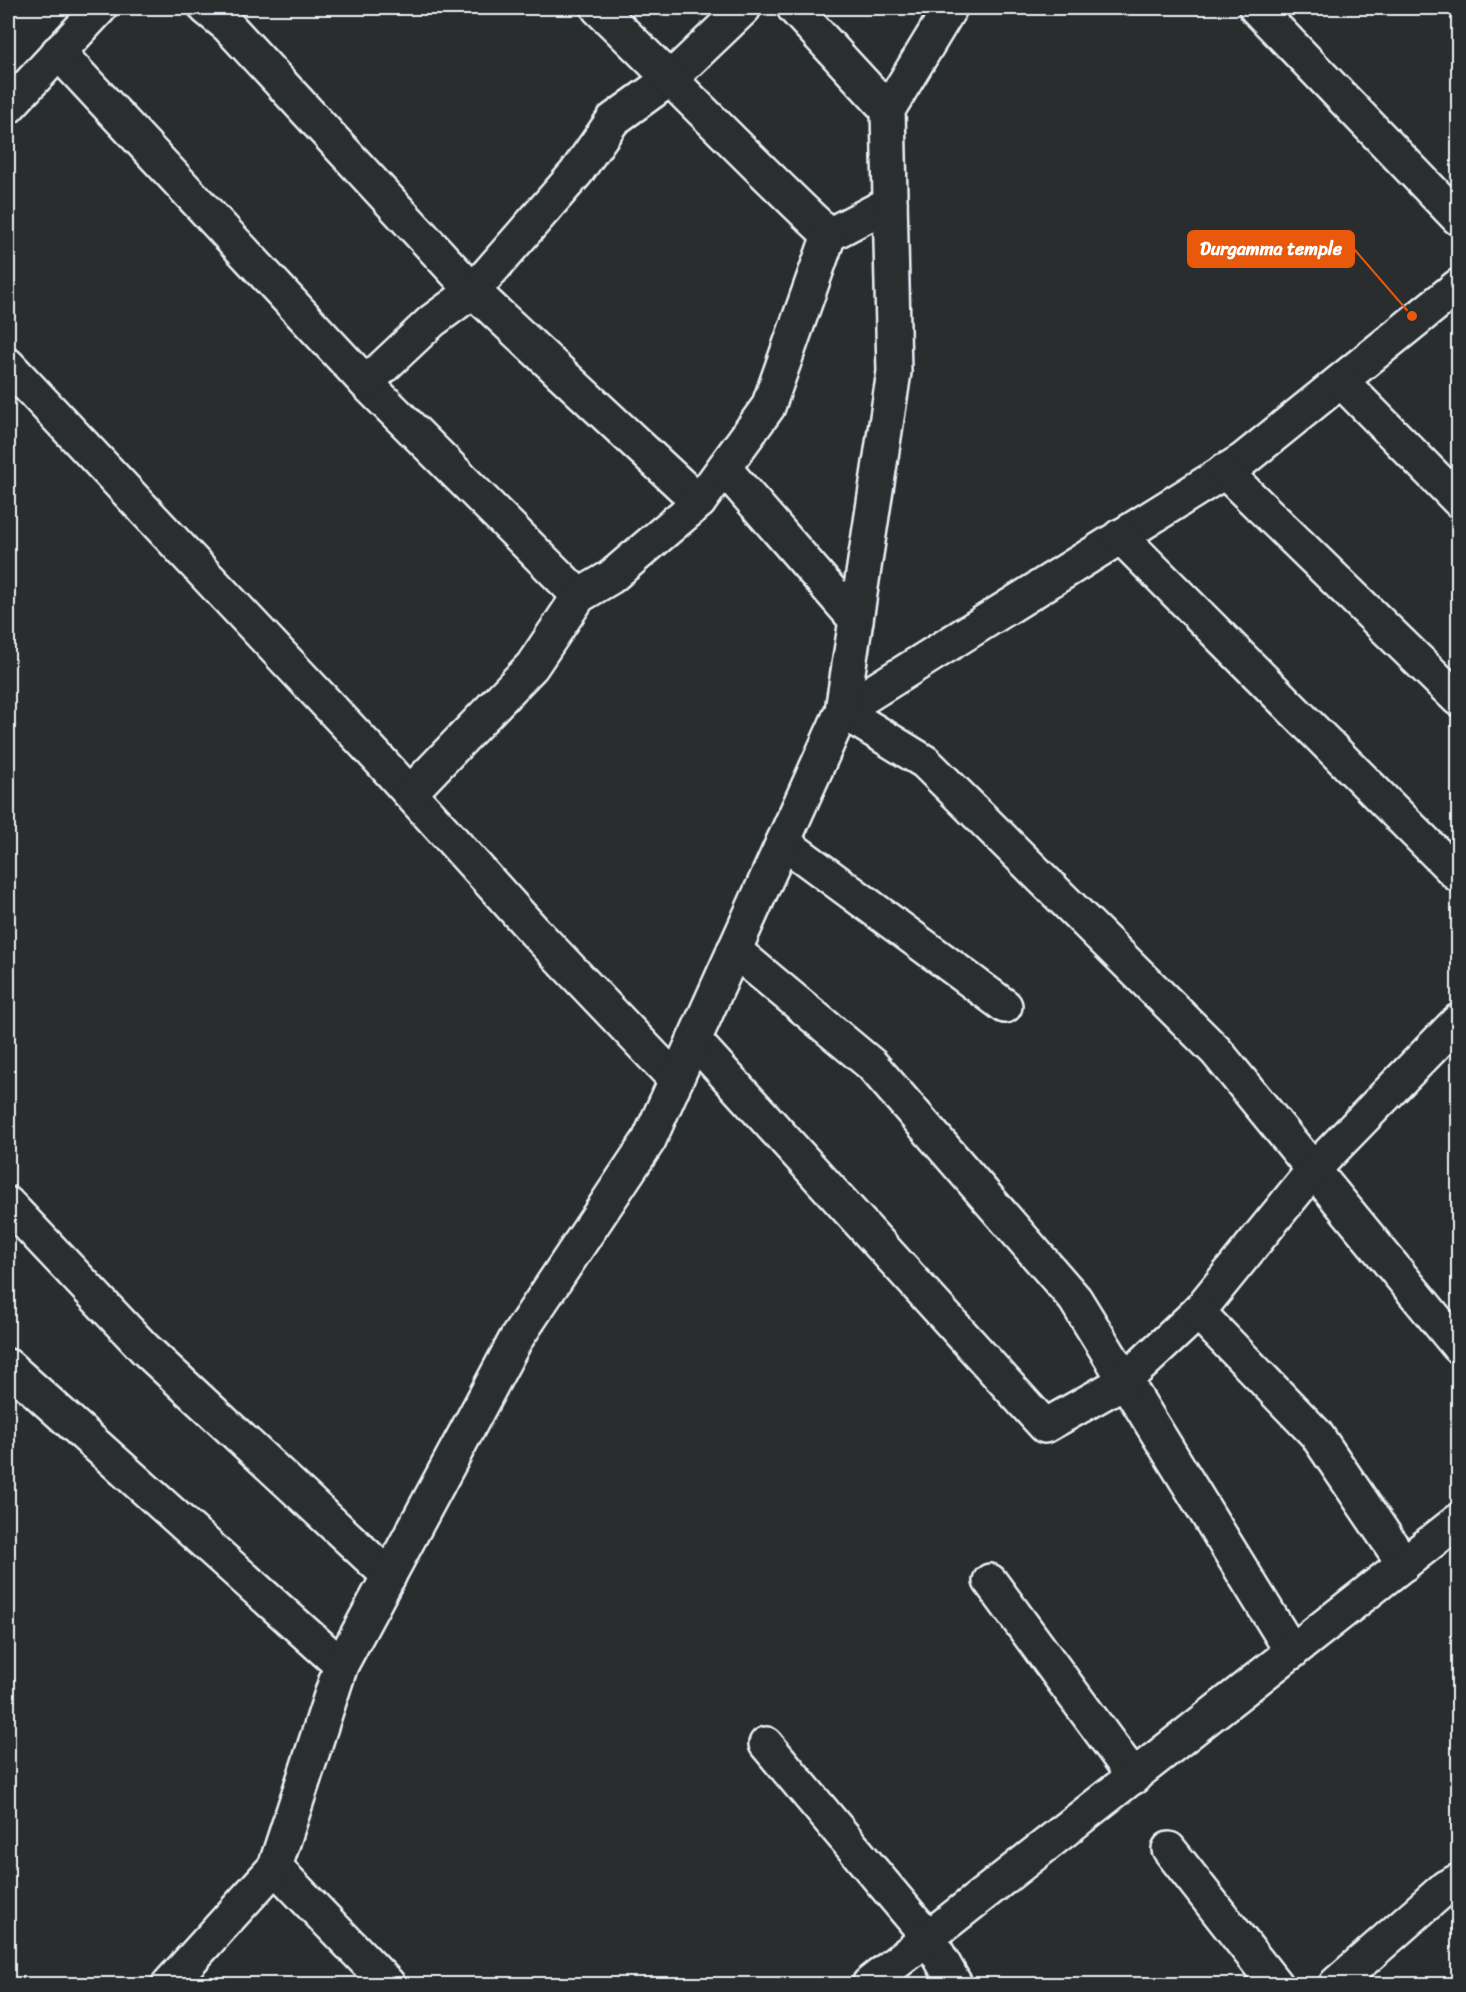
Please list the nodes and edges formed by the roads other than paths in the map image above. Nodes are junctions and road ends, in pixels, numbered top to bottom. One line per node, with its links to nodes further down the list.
1 (100, 8): 8 (street)
2 (206, 8): 16 (street)
3 (598, 8): 9 (street)
4 (744, 8): 9 (street)
5 (794, 8): 11 (street)
6 (950, 8): 11 (street)
7 (1256, 8): 13 (street)
8 (58, 52): 10 (street); 19 (street)
9 (671, 78): 14 (street); 16 (street)
10 (8, 107)
11 (888, 110): 12 (street)
12 (890, 203): 14 (street); 26 (street)
13 (1456, 209)
14 (829, 234): 20 (street)
15 (1458, 286): 18 (street)
16 (473, 291): 19 (street); 23 (street)
17 (8, 364): 29 (street)
18 (1341, 381): 21 (street); 22 (street)
19 (366, 383): 25 (street)
20 (724, 468): 23 (street); 26 (street)
21 (1224, 471): 24 (street); 27 (street)
22 (1458, 500)
23 (699, 502): 25 (street)
24 (1120, 536): 28 (street); 31 (street)
25 (579, 596): 29 (street)
26 (856, 620): 28 (street)
27 (1458, 699)
28 (842, 711): 30 (street); 37 (street)
29 (410, 793): 36 (street)
30 (783, 842): 32 (street); 33 (street)
31 (1458, 875)
32 (734, 950): 35 (street); 42 (street)
33 (1005, 1006)
34 (1458, 1021): 37 (street)
35 (694, 1040): 36 (street); 42 (street)
36 (676, 1080): 45 (street)
37 (1315, 1168): 39 (street); 40 (street)
38 (8, 1204): 45 (street)
39 (1198, 1312): 42 (street); 44 (street)
40 (1458, 1346)
41 (8, 1366): 48 (street)
42 (1123, 1382): 47 (street)
43 (1458, 1521): 44 (street)
44 (1404, 1564): 47 (street)
45 (389, 1576): 48 (street)
46 (990, 1581): 50 (street)
47 (1292, 1652): 50 (street)
48 (341, 1665): 52 (street)
49 (766, 1744): 54 (street)
50 (1134, 1777): 54 (street)
51 (1169, 1849): 59 (street)
52 (275, 1867): 55 (street); 56 (street)
53 (1458, 1881): 60 (street)
54 (929, 1938): 57 (street); 58 (street)
55 (178, 1981)
56 (388, 1984)
57 (869, 1984)
58 (955, 1984)
59 (1275, 1984)
60 (1336, 1984)

